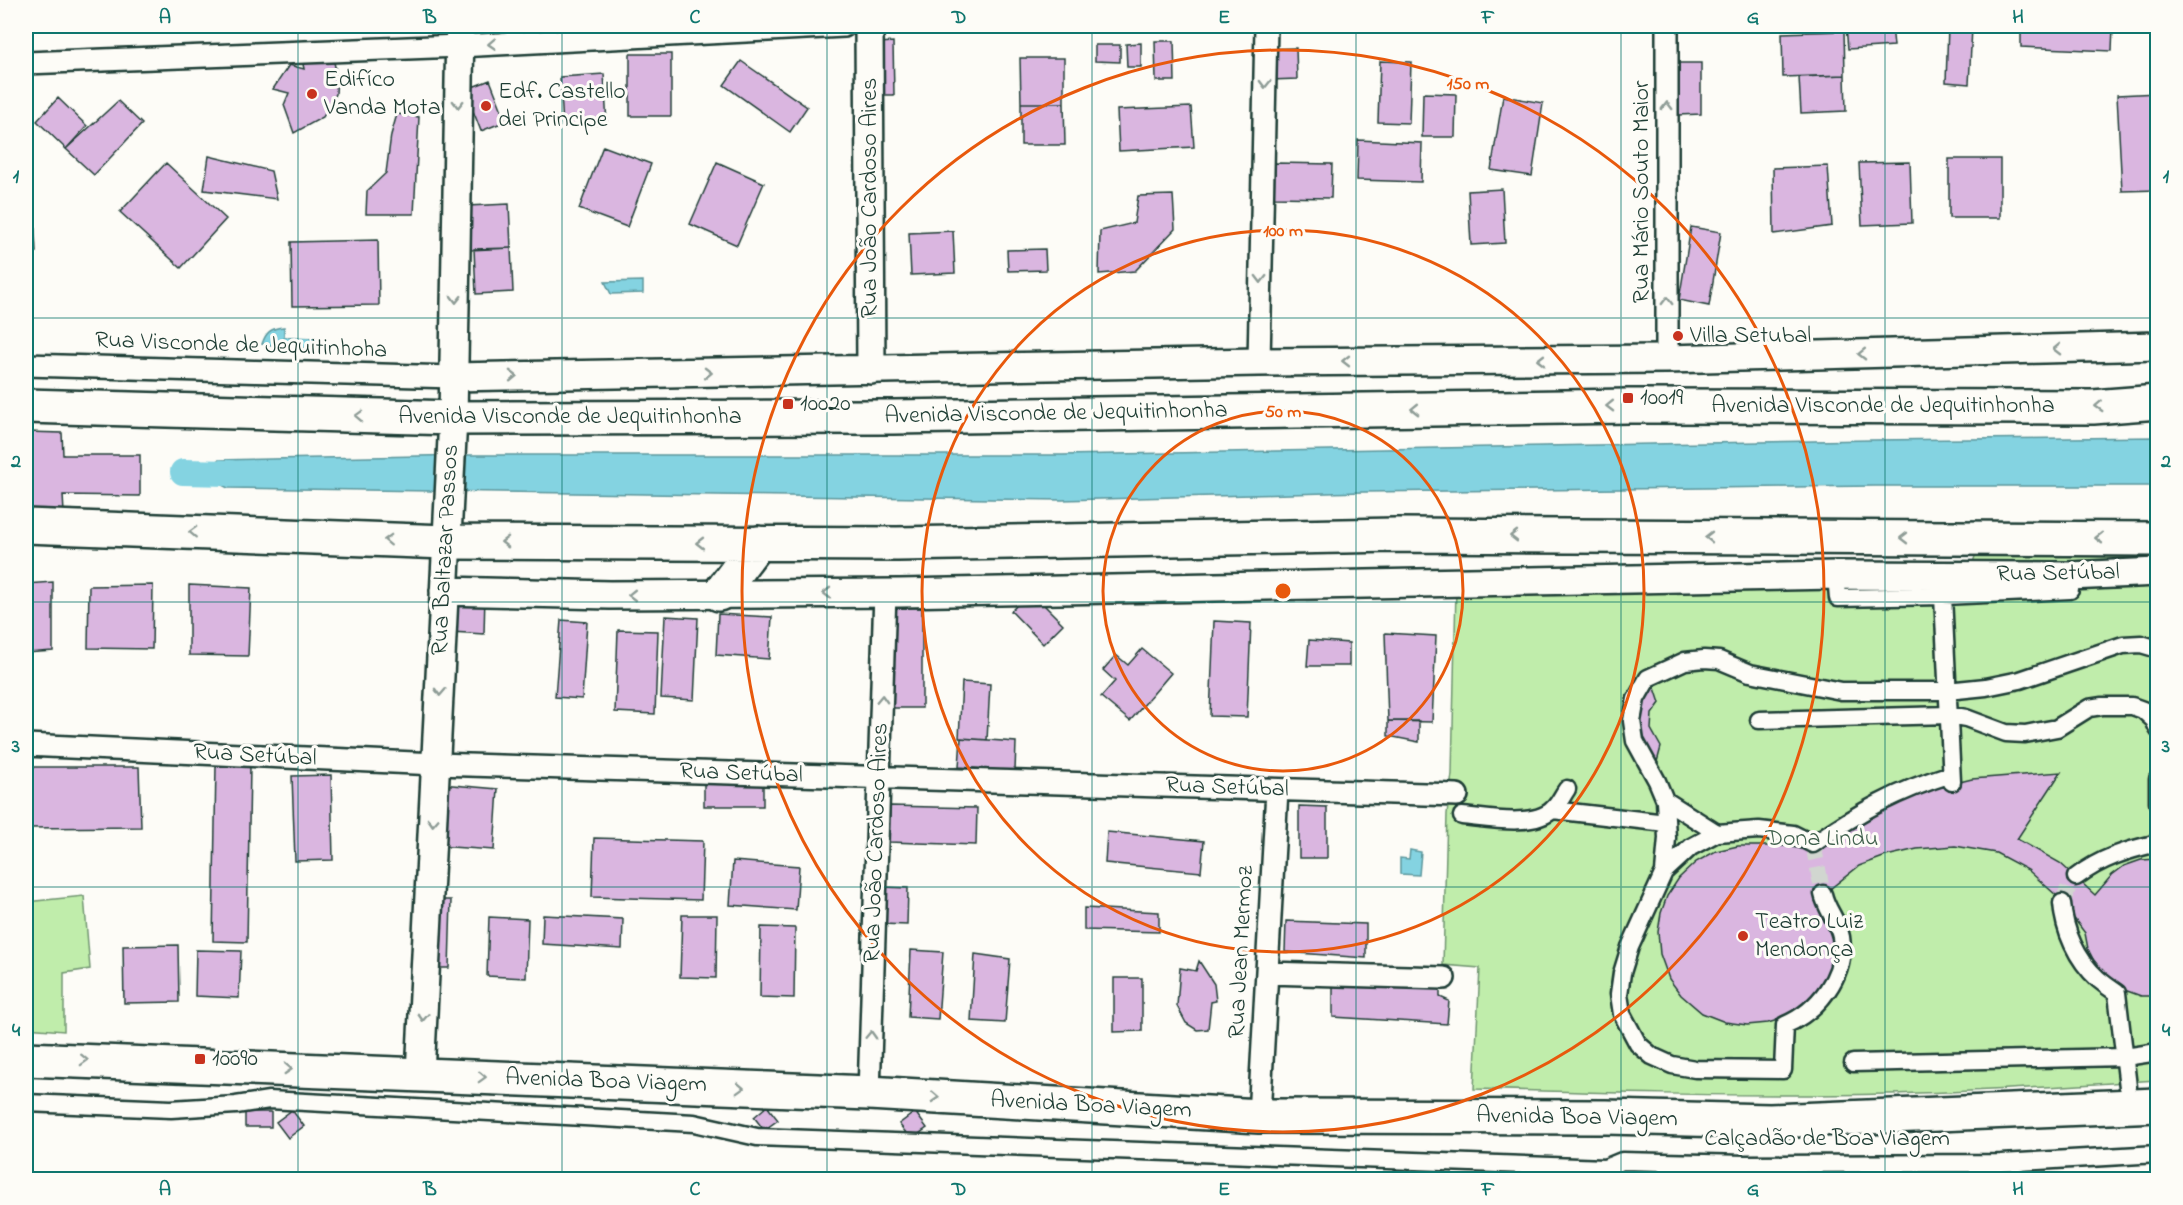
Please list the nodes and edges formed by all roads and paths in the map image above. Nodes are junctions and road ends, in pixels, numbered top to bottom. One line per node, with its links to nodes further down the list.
1 (844, 26): 5 (street, one-way to 5)
2 (869, 26): 11 (street, Rua João Cardoso Aires)
3 (1266, 26): 9 (street, one-way to 9)
4 (1667, 26): 8 (street, Rua Mário Souto Maior, one-way to 4)
5 (459, 36): 6 (street); 12 (street, Rua Baltazar Passos, one-way to 12)
6 (26, 63)
7 (2157, 346): 8 (street, Avenida Visconde de Jequitinhonha, one-way to 8)
8 (1667, 359): 9 (street, Avenida Visconde de Jequitinhonha, one-way to 9)
9 (1259, 362): 11 (street, Avenida Visconde de Jequitinhonha)
10 (26, 365): 12 (street, Rua Visconde de Jequitinhoha)
11 (872, 370): 12 (street, Avenida Visconde de Jequitinhonha, one-way to 11)
12 (454, 377): 15 (street, Rua Baltazar Passos)
13 (2157, 402): 15 (main road, Avenida Visconde de Jequitinhonha, one-way to 15)
14 (26, 406): 15 (main road, Avenida Visconde de Jequitinhonha, one-way to 14)
15 (452, 433): 17 (street, Rua Baltazar Passos)
16 (26, 526): 17 (main road, one-way to 16)
17 (446, 532): 19 (main road, one-way to 17); 22 (street, Rua Baltazar Passos)
18 (2157, 538): 19 (main road, one-way to 19)
19 (758, 543): 24 (main road)
20 (2157, 572): 21 (street, Rua Setúbal)
21 (1951, 585): 23 (street); 26 (street)
22 (444, 591): 24 (street, one-way to 22); 31 (street, Rua Baltazar Passos, one-way to 31)
23 (885, 592): 24 (street, one-way to 24); 32 (street, Rua João Cardoso Aires, one-way to 23)
24 (719, 594)
25 (2157, 649): 26 (street)
26 (1947, 691): 27 (street); 37 (street)
27 (1949, 715): 28 (street); 29 (street); 42 (street)
28 (1759, 720)
29 (2157, 729)
30 (26, 745): 31 (street, Rua Setúbal)
31 (436, 764): 32 (street, Rua Setúbal); 54 (street, Rua Baltazar Passos, one-way to 54)
32 (879, 778): 35 (street, Rua Setúbal); 56 (street, Rua João Cardoso Aires, one-way to 32)
33 (2157, 779): 38 (street)
34 (1567, 789): 39 (street)
35 (1277, 790): 36 (street, Rua Setúbal); 48 (street, Rua Jean Mermoz)
36 (1457, 795)
37 (1665, 800): 41 (street); 42 (street)
38 (2157, 803)
39 (1553, 810): 40 (street); 41 (street)
40 (1462, 816)
41 (1666, 823): 44 (street)
42 (1717, 833): 44 (street)
43 (2157, 843): 45 (street)
44 (1664, 873): 46 (street)
45 (2076, 877)
46 (1823, 894)
47 (2062, 903): 51 (street)
48 (1267, 973): 49 (street); 59 (street, Rua Jean Mermoz)
49 (1444, 978)
50 (2157, 1052): 51 (street)
51 (2125, 1057): 53 (street); 55 (street)
52 (26, 1059): 54 (main road, Avenida Boa Viagem, one-way to 54)
53 (1854, 1063)
54 (420, 1074): 56 (main road, Avenida Boa Viagem, one-way to 56)
55 (2128, 1088)
56 (869, 1093): 59 (main road, Avenida Boa Viagem, one-way to 59)
57 (26, 1103): 60 (street, Calçadão de Boa Viagem)
58 (2157, 1105): 59 (main road, Avenida Boa Viagem)
59 (1259, 1116)
60 (2157, 1154)

